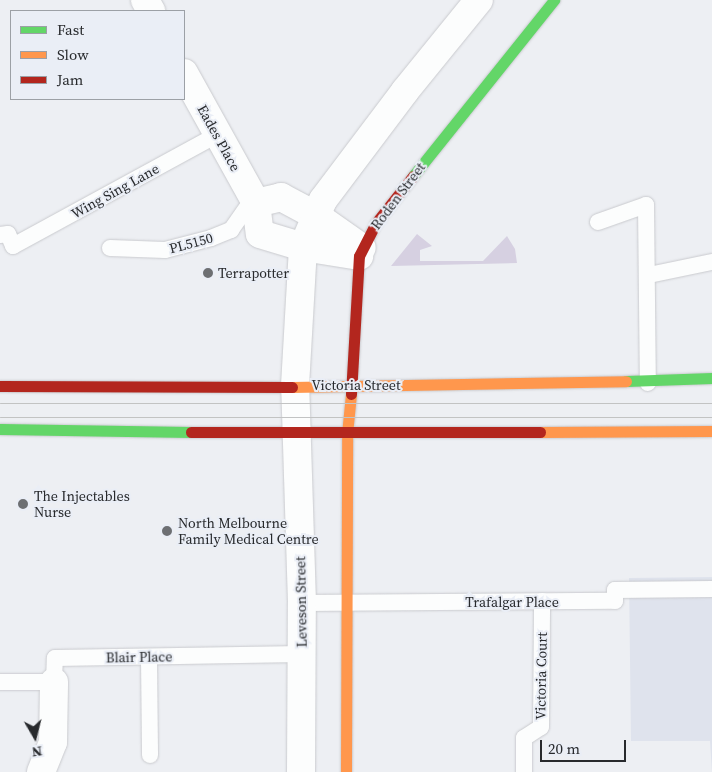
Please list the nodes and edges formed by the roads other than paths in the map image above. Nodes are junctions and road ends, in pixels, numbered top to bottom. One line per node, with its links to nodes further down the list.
1 (479, 0): 6 (street)
2 (554, 0): 11 (street, Roden Street)
3 (185, 75): 4 (street, Eades Place)
4 (216, 135): 5 (street, Eades Place); 8 (lane, Wing Sing Lane)
5 (254, 200): 6 (street); 9 (street, Eades Place); 10 (lane, PL5150)
6 (314, 215): 9 (street); 11 (street)
7 (598, 222): 13 (lane)
8 (0, 235)
9 (303, 247): 11 (street, Eades Place); 17 (street)
10 (110, 248)
11 (360, 252): 18 (street, Roden Street)
12 (712, 262): 13 (lane)
13 (648, 275): 15 (lane)
14 (712, 378): 15 (street, Victoria Street)
15 (648, 382): 18 (street, Victoria Street)
16 (0, 386): 17 (street, Victoria Street)
17 (295, 386): 18 (street, Victoria Street); 21 (street)
18 (352, 386): 22 (street, Roden Street)
19 (0, 429): 21 (street)
20 (712, 432): 22 (street)
21 (296, 433): 22 (street); 25 (street, Leveson Street)
22 (347, 434): 26 (street)
23 (712, 589): 24 (lane, Trafalgar Place)
24 (542, 601): 26 (lane, Trafalgar Place); 35 (lane, Victoria Court)
25 (302, 603): 26 (lane, Trafalgar Place); 27 (street, Leveson Street)
26 (346, 603): 34 (street)
27 (302, 654): 28 (lane, Blair Place); 33 (street, Leveson Street)
28 (149, 657): 30 (lane, Blair Place); 31 (lane)
29 (0, 682): 30 (lane)
30 (54, 682): 32 (street)
31 (150, 755)
32 (41, 772)
33 (301, 772)
34 (346, 772)
35 (524, 772)

